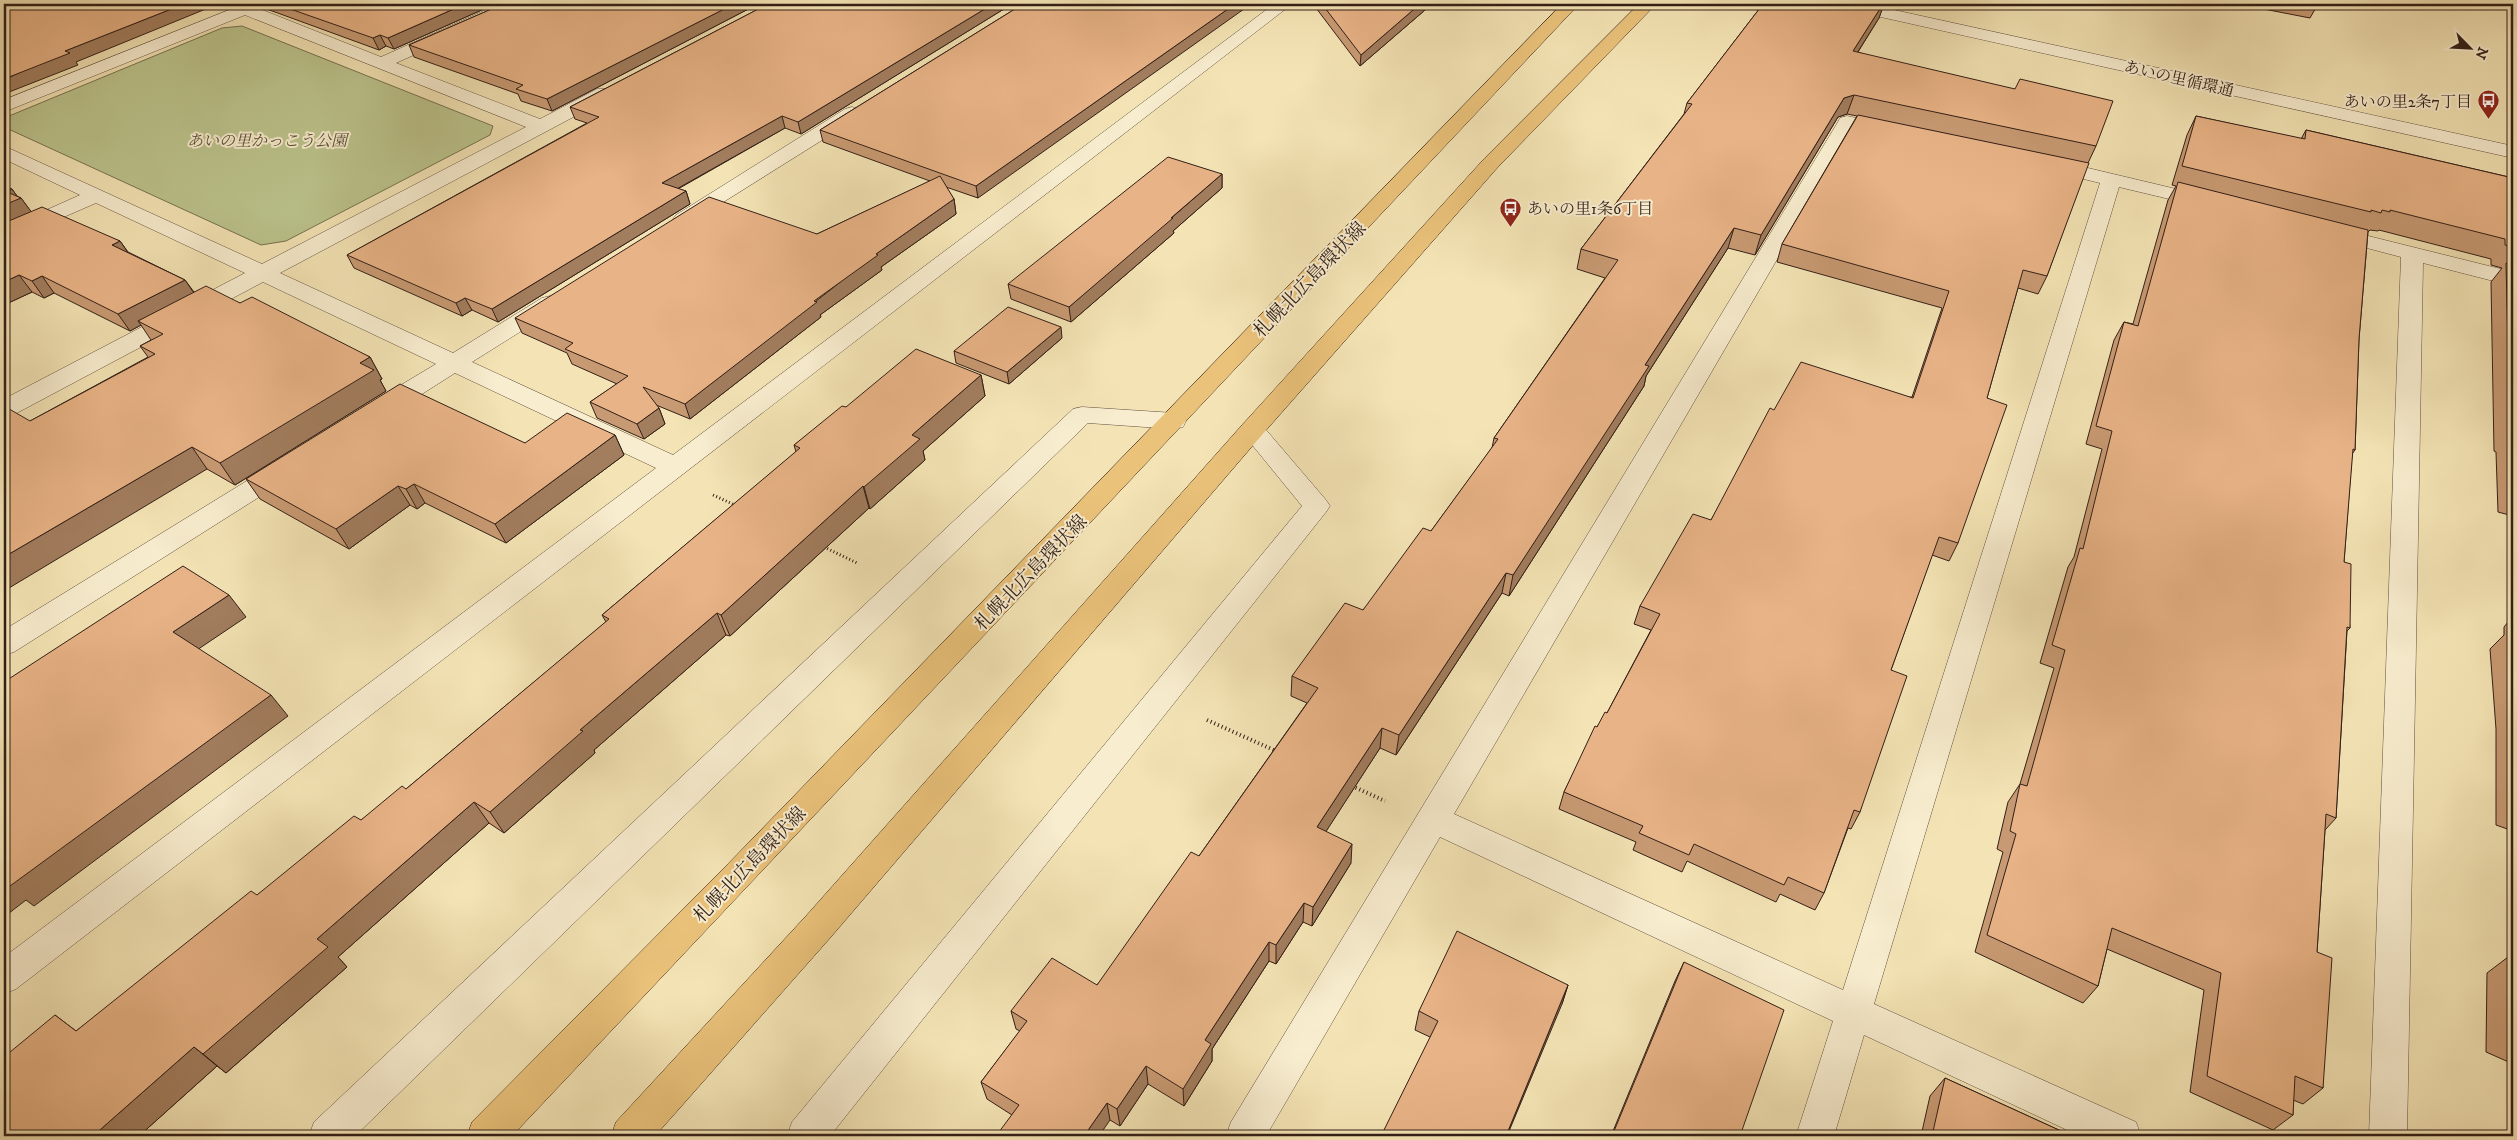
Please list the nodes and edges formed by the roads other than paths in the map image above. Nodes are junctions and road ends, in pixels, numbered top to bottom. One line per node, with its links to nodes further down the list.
1 (512, 4): 7 (street)
2 (1284, 4): 32 (street)
3 (1571, 4): 29 (main road, 札幌北広島環状線)
4 (1648, 4): 30 (main road)
5 (1845, 4): 14 (street, あいの里循環通)
6 (251, 7): 7 (street); 10 (street)
7 (381, 63): 11 (street)
8 (619, 85): 11 (street)
9 (866, 104): 20 (street)
10 (4, 106)
11 (541, 126): 23 (street)
12 (1914, 136): 34 (street)
13 (4, 152): 17 (street)
14 (2513, 152)
15 (2027, 160): 16 (street)
16 (2112, 178): 18 (street); 36 (street)
17 (97, 195): 21 (street); 23 (street)
18 (2228, 207)
19 (2306, 227): 22 (street)
20 (664, 231)
21 (4, 237)
22 (2412, 253): 24 (street); 44 (street)
23 (262, 273): 26 (street); 27 (street)
24 (2513, 279)
25 (572, 289): 26 (street)
26 (454, 363): 28 (street); 32 (street)
27 (4, 409)
28 (362, 420)
29 (1174, 421): 37 (street); 38 (main road, 札幌北広島環状線)
30 (1252, 430): 39 (main road); 40 (street)
31 (304, 457): 33 (street)
32 (676, 467): 35 (street)
33 (4, 644)
34 (1433, 819): 36 (street); 41 (street)
35 (4, 978)
36 (1853, 1014): 42 (street); 43 (street)
37 (328, 1136)
38 (486, 1136)
39 (630, 1136)
40 (806, 1136)
41 (1245, 1136)
42 (1815, 1136)
43 (2122, 1136)
44 (2388, 1136)

